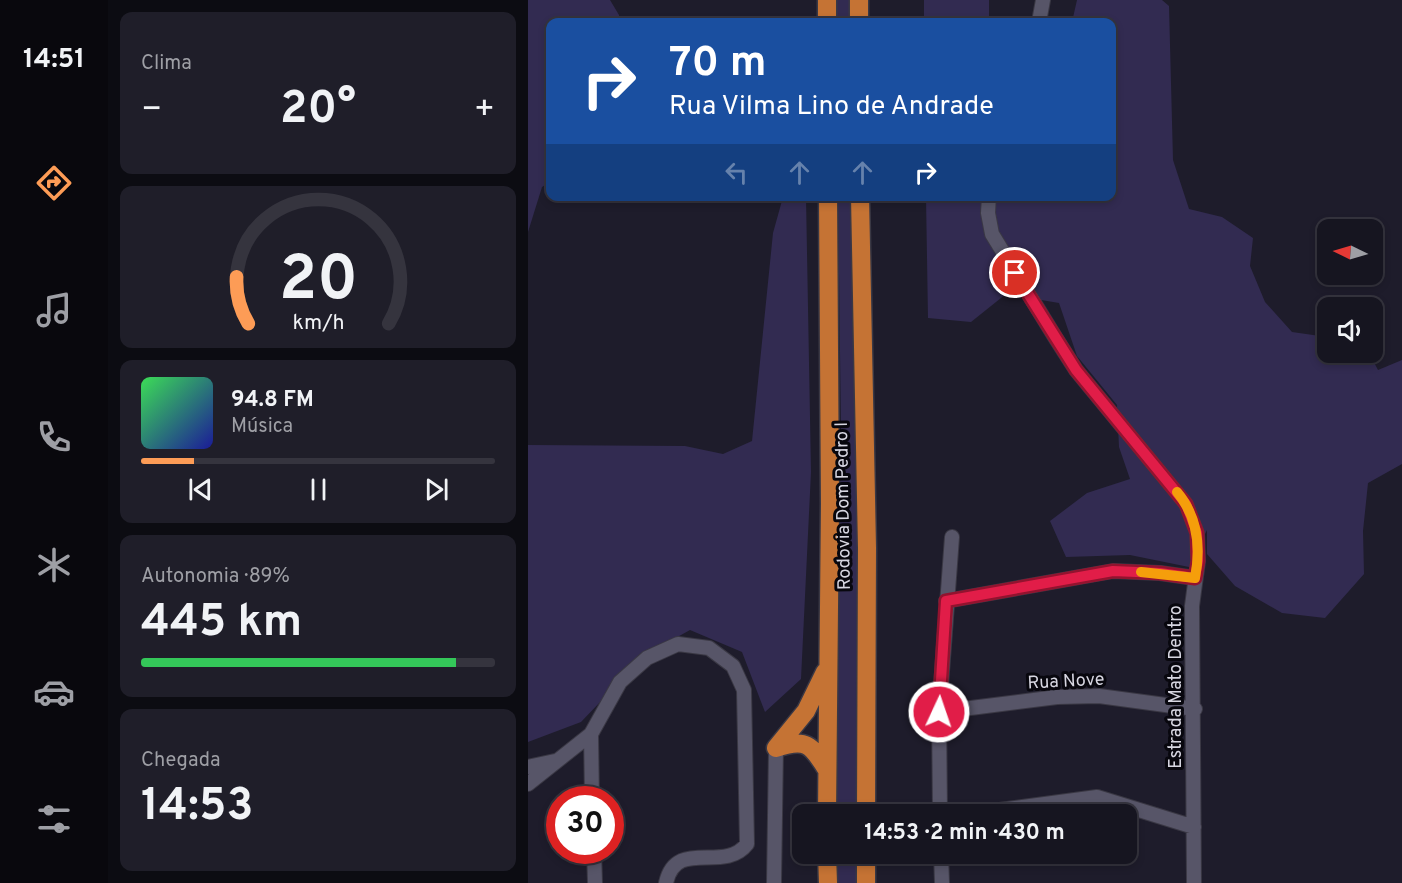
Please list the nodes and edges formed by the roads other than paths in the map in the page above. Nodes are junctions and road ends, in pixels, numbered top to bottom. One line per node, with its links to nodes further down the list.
1 (827, 0): 4 (highway)
2 (859, 0): 5 (highway)
3 (1043, 0): 6 (street)
4 (827, 18)
5 (860, 18)
6 (1040, 18)
7 (828, 201): 13 (highway, Rodovia Dom Pedro I)
8 (860, 201): 24 (highway, Rodovia Dom Pedro I)
9 (989, 201): 11 (street, Estrada Mato Dentro)
10 (952, 537): 12 (street)
11 (1195, 578): 12 (street); 14 (street, Estrada Mato Dentro)
12 (946, 601): 15 (street)
13 (828, 665): 17 (highway); 20 (highway, Rodovia Dom Pedro I)
14 (1195, 709): 15 (street, Rua Nove); 29 (street, Estrada Mato Dentro)
15 (939, 712): 25 (street)
16 (591, 734): 18 (street); 22 (street); 35 (street)
17 (776, 748): 20 (highway); 36 (street)
18 (557, 760): 19 (street); 21 (street)
19 (528, 767)
20 (827, 770): 23 (highway, Rodovia Dom Pedro I)
21 (528, 784)
22 (592, 786)
23 (827, 804)
24 (866, 804)
25 (940, 804)
26 (1044, 804): 27 (street)
27 (1120, 804)
28 (1137, 809): 29 (street)
29 (1194, 827): 40 (street, Estrada Mato Dentro)
30 (594, 864): 34 (street)
31 (827, 864): 37 (highway)
32 (866, 864): 38 (highway)
33 (941, 864): 39 (street)
34 (595, 883)
35 (666, 883)
36 (774, 883)
37 (828, 883)
38 (866, 883)
39 (942, 883)
40 (1194, 883)

